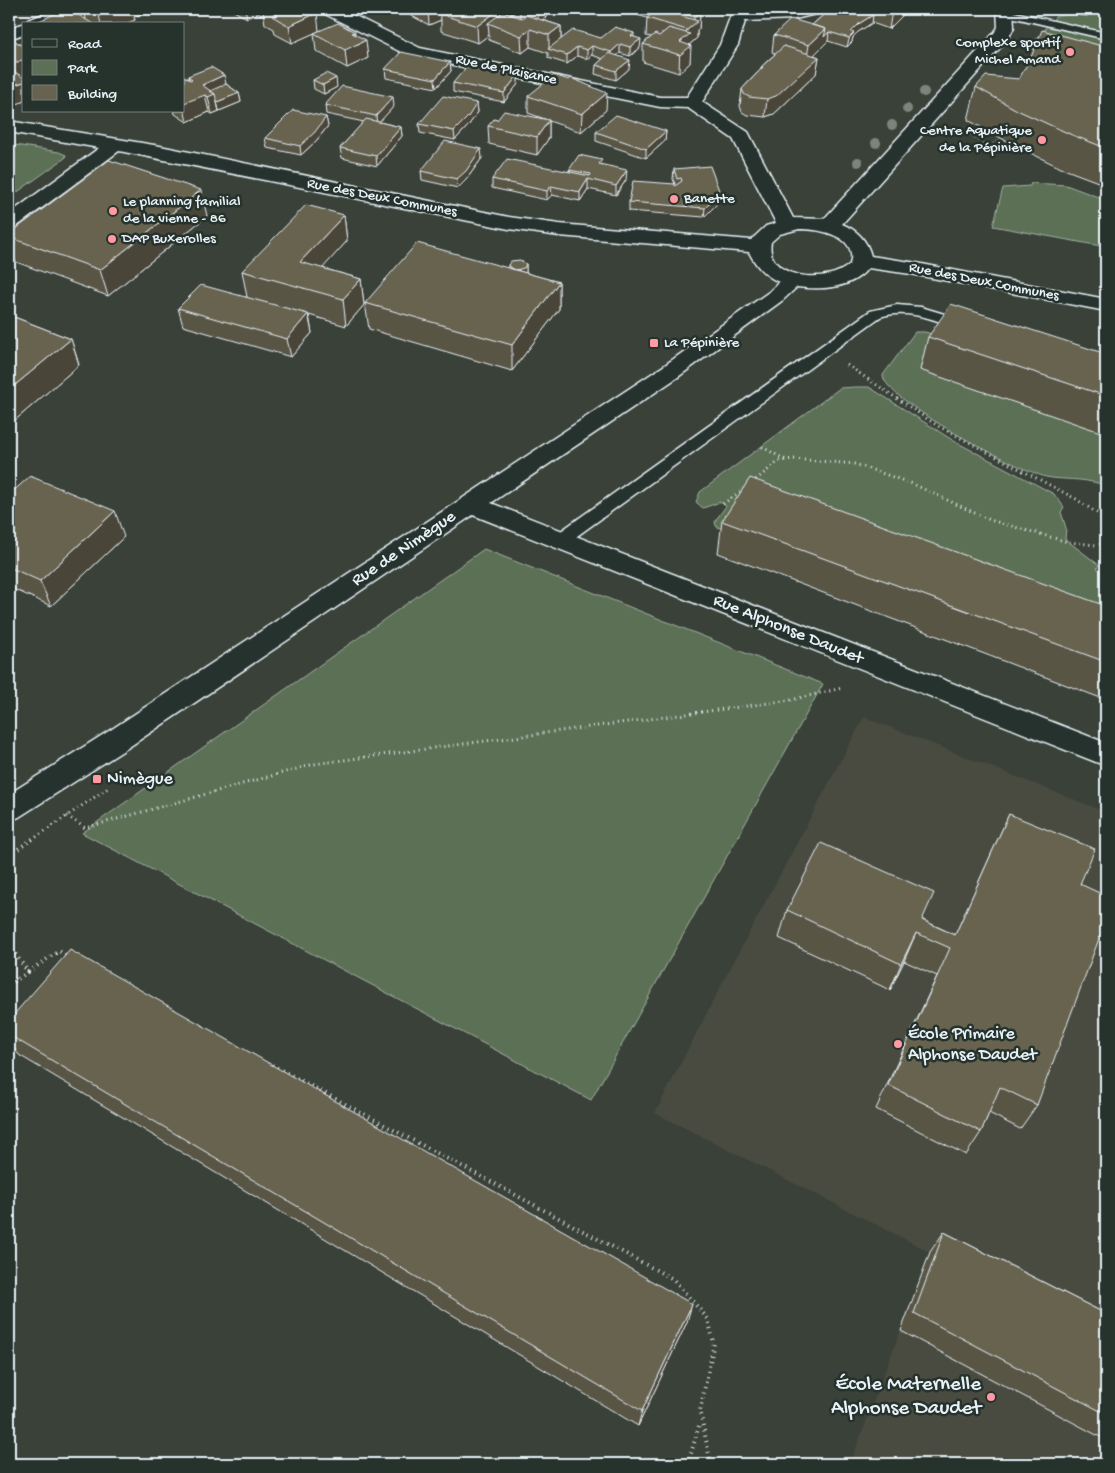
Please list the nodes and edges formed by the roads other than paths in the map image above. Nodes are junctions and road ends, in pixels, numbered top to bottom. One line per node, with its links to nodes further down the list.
1 (71, 9): 6 (street)
2 (329, 9): 10 (street, Rue de Plaisance)
3 (814, 9): 5 (street)
4 (1005, 11): 9 (lane); 15 (street)
5 (734, 13): 10 (street)
6 (39, 22)
7 (22, 29): 8 (street)
8 (9, 34)
9 (1106, 36)
10 (692, 103): 14 (street)
11 (9, 127): 12 (street, Rue des Deux Communes)
12 (115, 145): 13 (street); 16 (street, Rue des Deux Communes)
13 (9, 223)
14 (787, 225): 15 (street); 16 (street)
15 (829, 226): 17 (street)
16 (758, 247): 18 (street)
17 (862, 261): 18 (street); 19 (street, Rue des Deux Communes)
18 (793, 280): 21 (street, Rue de Nimègue)
19 (1106, 305)
20 (977, 328): 22 (lane)
21 (470, 504): 22 (street, Rue Alphonse Daudet); 24 (street, Rue de Nimègue)
22 (560, 540): 23 (street, Rue Alphonse Daudet)
23 (1106, 755)
24 (9, 809)

